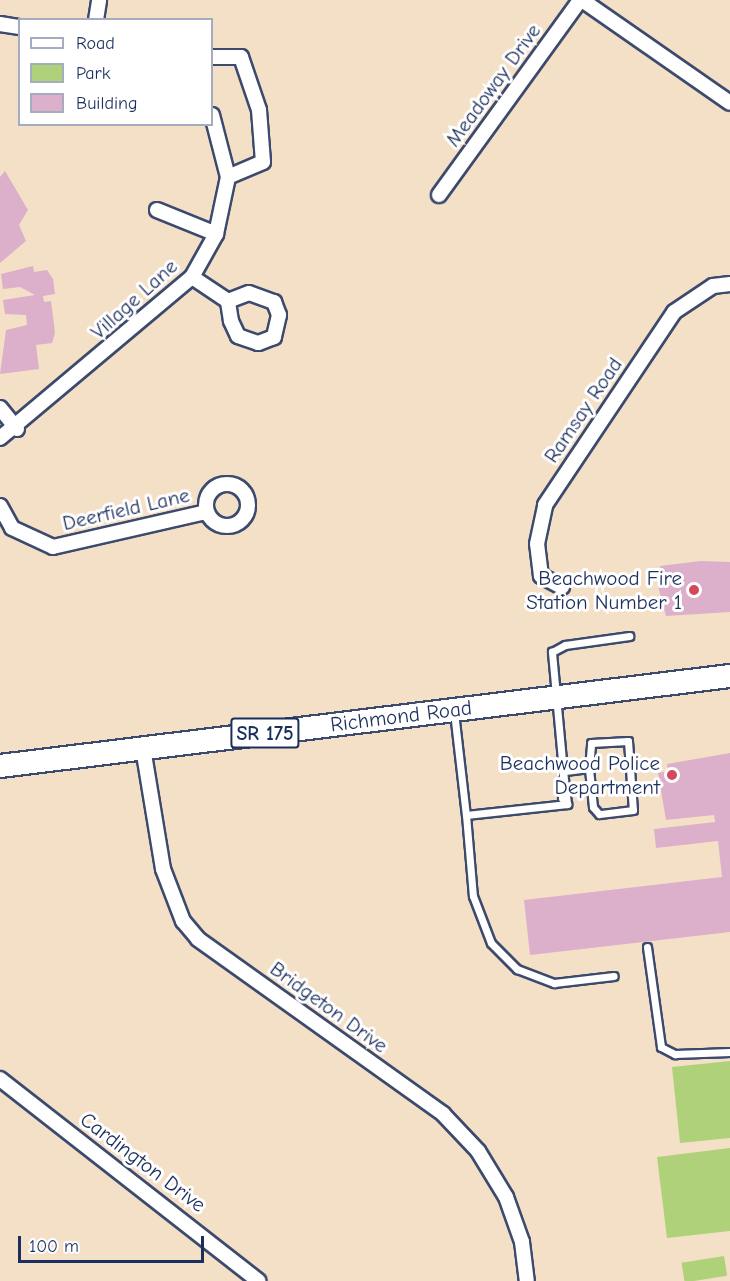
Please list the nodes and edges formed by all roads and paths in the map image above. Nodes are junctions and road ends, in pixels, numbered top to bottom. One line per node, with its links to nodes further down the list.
1 (99, 0): 3 (street)
2 (581, 0): 7 (street); 10 (street, Meadoway Drive)
3 (96, 18)
4 (0, 24): 5 (street)
5 (18, 27)
6 (213, 57): 9 (street)
7 (730, 103)
8 (213, 119): 9 (street, Village Lane)
9 (228, 177): 12 (street, Village Lane)
10 (439, 195)
11 (157, 210): 12 (street)
12 (216, 234): 13 (street, Village Lane)
13 (192, 277): 15 (street); 17 (street, Village Lane)
14 (730, 284): 21 (street, Ramsay Road)
15 (228, 301)
16 (0, 408): 17 (street)
17 (17, 429): 18 (street, Village Lane)
18 (0, 438)
19 (0, 506): 20 (street, Deerfield Lane)
20 (206, 512)
21 (562, 587)
22 (629, 636): 24 (lane)
23 (730, 676): 24 (main road, Richmond Road / SR 175)
24 (555, 697): 25 (main road, Richmond Road / SR 175); 29 (lane)
25 (454, 709): 26 (main road, Richmond Road / SR 175); 30 (lane)
26 (143, 748): 27 (main road, Richmond Road / SR 175); 36 (street, Bridgeton Drive)
27 (0, 766)
28 (589, 768): 28 (lane); 29 (lane)
29 (563, 771): 30 (lane)
30 (466, 815): 32 (lane)
31 (647, 947): 33 (lane)
32 (614, 976)
33 (730, 1052)
34 (0, 1079): 35 (street, Cardington Drive)
35 (259, 1281)
36 (527, 1281)

